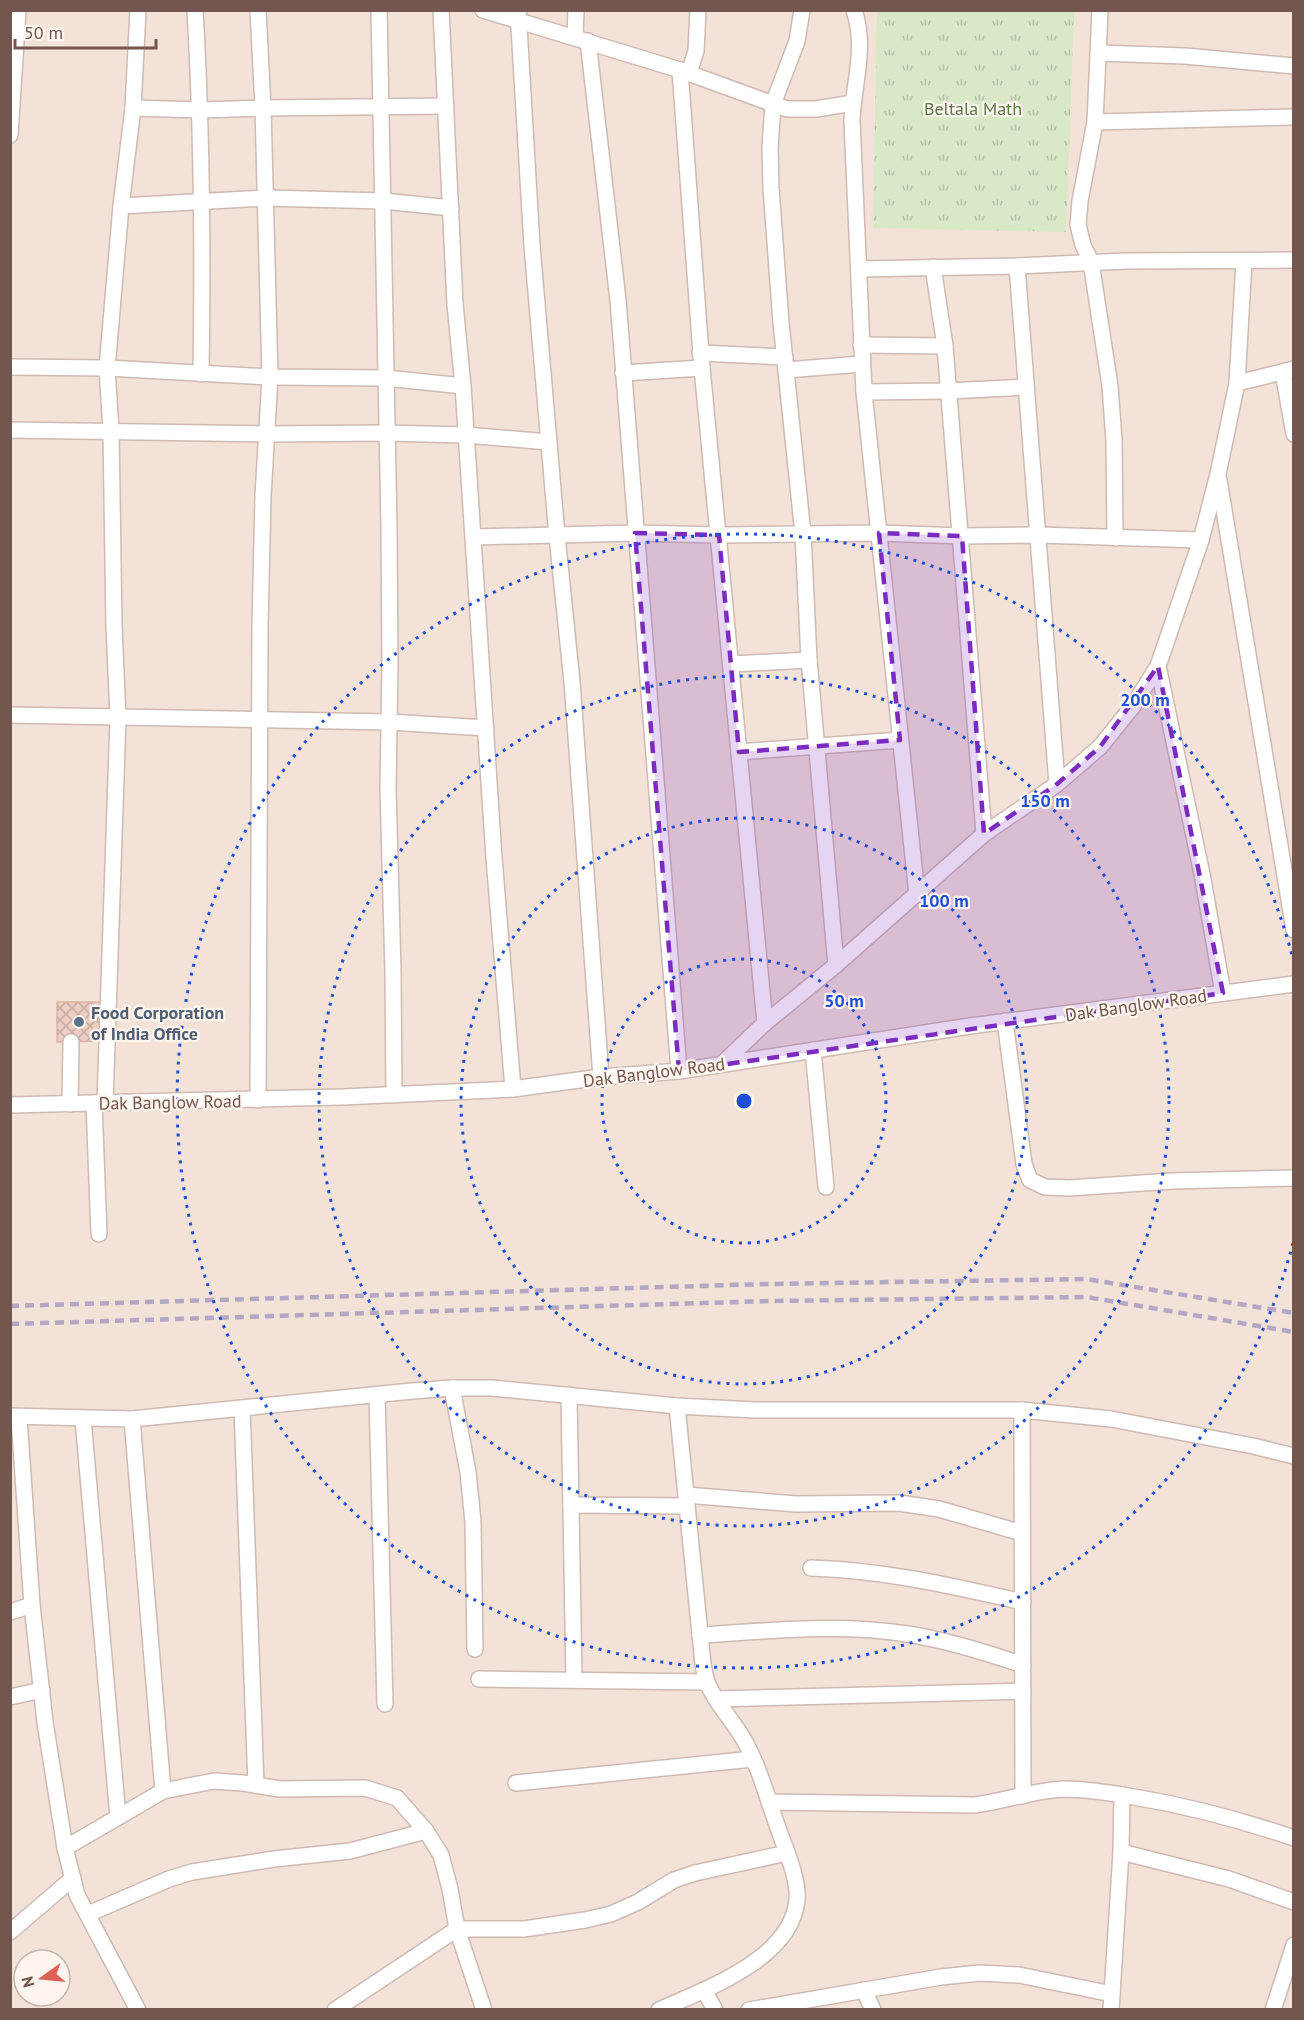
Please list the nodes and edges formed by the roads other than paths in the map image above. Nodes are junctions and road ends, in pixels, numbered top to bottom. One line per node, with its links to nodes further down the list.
1 (18, 10): 14 (street)
2 (138, 10): 23 (street)
3 (195, 10): 25 (street)
4 (258, 10): 24 (street)
5 (379, 10): 22 (street)
6 (441, 10): 21 (street)
7 (483, 10): 13 (street)
8 (576, 10): 15 (street)
9 (698, 10): 18 (street)
10 (802, 10): 20 (street)
11 (854, 10): 19 (street)
12 (1100, 10): 16 (street)
13 (518, 16): 15 (street); 63 (street)
14 (14, 33): 28 (street)
15 (582, 39): 18 (street); 48 (street)
16 (1099, 54): 17 (street); 27 (street)
17 (1293, 66)
18 (684, 72): 20 (street); 42 (street)
19 (853, 103): 20 (street); 39 (street)
20 (773, 104): 43 (street)
21 (446, 106): 22 (street); 33 (street)
22 (381, 107): 24 (street); 31 (street)
23 (133, 108): 25 (street); 32 (street)
24 (263, 108): 25 (street); 29 (street)
25 (201, 110): 30 (street)
26 (1293, 117): 27 (street)
27 (1095, 122): 36 (street)
28 (10, 135)
29 (266, 198): 30 (street); 31 (street); 50 (street)
30 (202, 200): 32 (street); 49 (street)
31 (384, 201): 33 (street); 51 (street)
32 (121, 206): 46 (street)
33 (451, 208): 53 (street)
34 (1293, 260): 35 (street)
35 (1244, 261): 36 (street); 52 (street)
36 (1091, 262): 37 (street); 73 (street)
37 (1017, 266): 38 (street); 54 (street)
38 (933, 267): 39 (street); 41 (street)
39 (859, 269): 40 (street)
40 (861, 345): 41 (street); 44 (street)
41 (945, 346): 55 (street)
42 (701, 361): 43 (street); 48 (street); 68 (street)
43 (785, 363): 44 (street); 67 (street)
44 (862, 364): 56 (street)
45 (10, 368): 46 (street)
46 (107, 368): 49 (street); 58 (street)
47 (1288, 371): 52 (street); 61 (street)
48 (623, 373): 65 (street)
49 (201, 374): 50 (street)
50 (270, 377): 51 (street); 60 (street)
51 (386, 378): 53 (street); 59 (street)
52 (1237, 383): 64 (street)
53 (463, 386): 62 (street)
54 (1026, 387): 55 (street); 69 (street)
55 (948, 391): 56 (street); 70 (street)
56 (864, 392): 66 (street)
57 (10, 430): 58 (street)
58 (111, 431): 60 (street); 79 (street)
59 (386, 433): 60 (street); 62 (street); 81 (street)
60 (266, 434): 80 (street)
61 (1293, 434)
62 (466, 435): 63 (street); 71 (street)
63 (549, 442): 72 (street)
64 (1218, 474): 74 (street); 89 (street)
65 (635, 533): 68 (street); 72 (street); 98 (street)
66 (879, 533): 67 (street); 70 (street); 83 (street)
67 (803, 534): 68 (street); 75 (street)
68 (719, 535): 76 (street)
69 (1038, 535): 70 (street); 73 (street); 86 (street)
70 (962, 536): 87 (street)
71 (474, 537): 72 (street); 82 (street)
72 (557, 537): 99 (street)
73 (1115, 538): 74 (street)
74 (1200, 540): 77 (street)
75 (809, 660): 76 (street); 84 (street)
76 (731, 664): 85 (street)
77 (1158, 666): 86 (street); 92 (street)
78 (10, 715): 79 (street)
79 (118, 718): 80 (street); 103 (street)
80 (260, 720): 81 (street); 102 (street)
81 (389, 722): 82 (street); 101 (street)
82 (486, 728): 100 (street)
83 (900, 740): 84 (street); 88 (street)
84 (816, 747): 85 (street); 90 (street)
85 (739, 752): 94 (street)
86 (1058, 784): 87 (street)
87 (984, 834): 88 (street)
88 (917, 895): 90 (street)
89 (1293, 930)
90 (836, 965): 94 (street)
91 (1293, 984): 92 (street, Dak Banglow Road)
92 (1223, 993): 93 (street, Dak Banglow Road)
93 (1005, 1022): 96 (street, Dak Banglow Road); 106 (street)
94 (765, 1023): 97 (street)
95 (71, 1042): 104 (street)
96 (813, 1050): 97 (street, Dak Banglow Road); 107 (street)
97 (722, 1064): 98 (street, Dak Banglow Road)
98 (679, 1071): 99 (street, Dak Banglow Road)
99 (601, 1077): 100 (street, Dak Banglow Road)
100 (513, 1089): 101 (street, Dak Banglow Road)
101 (394, 1095): 102 (street, Dak Banglow Road)
102 (258, 1100): 103 (street, Dak Banglow Road)
103 (99, 1103): 104 (street, Dak Banglow Road); 108 (street)
104 (70, 1104): 105 (street, Dak Banglow Road)
105 (10, 1105)
106 (1293, 1178)
107 (826, 1187)
108 (99, 1234)
109 (452, 1388): 110 (street); 111 (street); 127 (street)
110 (377, 1395): 113 (street); 136 (street)
111 (569, 1395): 112 (street); 120 (street)
112 (677, 1406): 114 (street); 119 (street)
113 (242, 1409): 117 (street); 139 (street)
114 (1022, 1410): 118 (street); 121 (street)
115 (15, 1417): 116 (street); 124 (street)
116 (84, 1419): 117 (street); 144 (street)
117 (132, 1419): 140 (street)
118 (1293, 1456)
119 (687, 1501): 120 (street); 121 (street); 126 (street)
120 (571, 1505): 130 (street)
121 (1022, 1533): 123 (street)
122 (811, 1568): 123 (street)
123 (1023, 1602): 128 (street)
124 (32, 1605): 125 (street); 132 (street)
125 (10, 1612)
126 (700, 1635): 128 (street); 131 (street)
127 (475, 1649)
128 (1023, 1665): 133 (street)
129 (479, 1679): 130 (street)
130 (574, 1680): 131 (street)
131 (707, 1682): 135 (street)
132 (42, 1690): 134 (street); 147 (street)
133 (1023, 1691): 135 (street); 142 (street)
134 (10, 1697)
135 (716, 1699): 137 (street)
136 (385, 1704)
137 (753, 1759): 138 (street); 143 (street)
138 (516, 1783)
139 (256, 1785): 140 (street); 145 (street)
140 (163, 1791): 144 (street)
141 (1122, 1795): 142 (street); 146 (street); 148 (street)
142 (1023, 1796): 143 (street)
143 (769, 1802): 149 (street)
144 (118, 1817): 147 (street)
145 (426, 1831): 152 (street); 153 (street)
146 (1293, 1838)
147 (65, 1848): 150 (street)
148 (1121, 1852): 151 (street); 158 (street)
149 (787, 1853): 153 (street); 156 (street)
150 (73, 1878): 152 (street); 154 (street)
151 (1293, 1902)
152 (88, 1914): 159 (street)
153 (457, 1929): 160 (street); 161 (street)
154 (10, 1932)
155 (1293, 1946): 166 (street)
156 (704, 1990): 162 (street); 163 (street)
157 (864, 1990): 158 (street); 164 (street); 165 (street)
158 (1112, 2002)
159 (138, 2010)
160 (335, 2010)
161 (484, 2010)
162 (659, 2010)
163 (714, 2010)
164 (749, 2010)
165 (873, 2010)
166 (1273, 2010)

